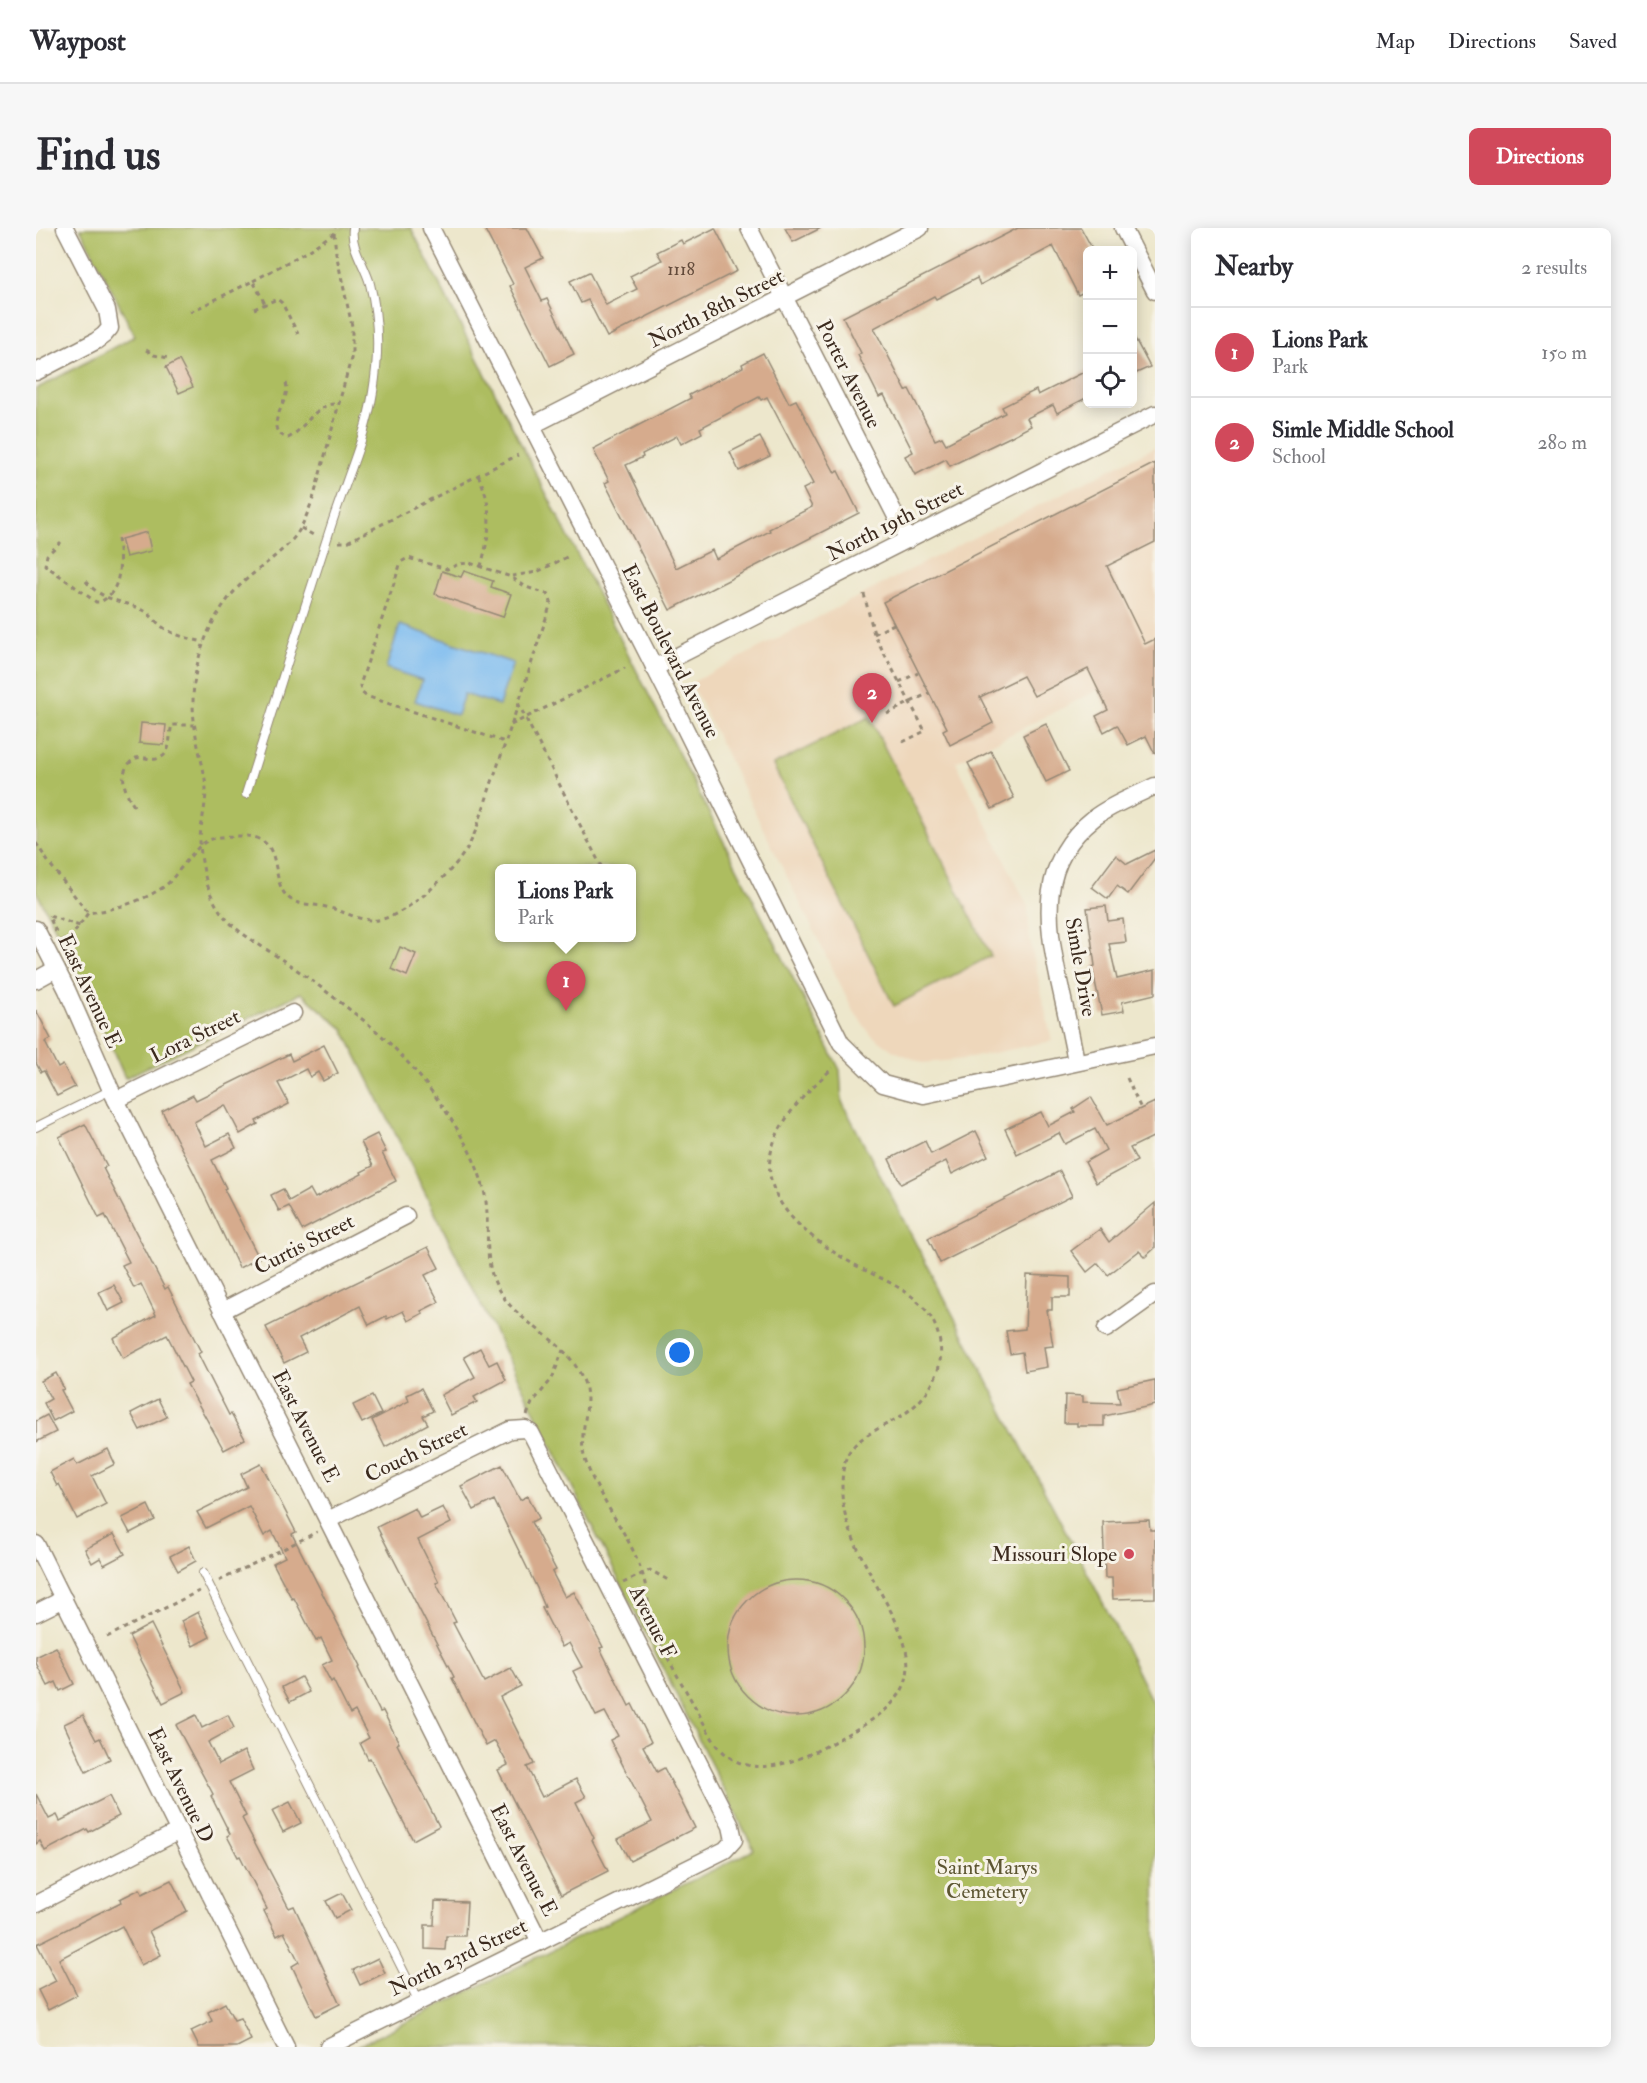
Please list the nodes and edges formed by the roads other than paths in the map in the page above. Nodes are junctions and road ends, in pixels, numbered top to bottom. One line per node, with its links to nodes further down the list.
1 (65, 228): 9 (street)
2 (353, 228): 15 (lane)
3 (431, 228): 11 (street, East Boulevard Avenue)
4 (749, 228): 8 (street, Porter Avenue)
5 (920, 228): 8 (street, North 18th Street)
6 (1123, 228): 7 (street)
7 (1155, 291)
8 (785, 298): 11 (street, North 18th Street); 12 (street, Porter Avenue)
9 (36, 372)
10 (1155, 414): 12 (street, North 19th Street)
11 (531, 426): 13 (street, East Boulevard Avenue)
12 (908, 540): 13 (street, North 19th Street)
13 (654, 668): 21 (street, East Boulevard Avenue)
14 (1155, 786): 21 (street, Simle Drive)
15 (246, 794)
16 (36, 929): 17 (street, East Avenue E)
17 (56, 969): 18 (street); 22 (street, East Avenue E)
18 (36, 980)
19 (293, 1013): 22 (street, Lora Street)
20 (1155, 1046): 21 (street)
21 (1076, 1062)
22 (113, 1095): 23 (lane); 26 (street, East Avenue E)
23 (36, 1127)
24 (406, 1216): 26 (street, Curtis Street)
25 (1155, 1294): 27 (street)
26 (222, 1311): 29 (street, East Avenue E)
27 (1106, 1329)
28 (525, 1429): 29 (street, Couch Street); 35 (street, Avenue F)
29 (328, 1520): 37 (street, East Avenue E)
30 (36, 1544): 32 (street, East Avenue D)
31 (203, 1573): 38 (lane)
32 (64, 1599): 33 (street); 34 (street, East Avenue D)
33 (36, 1613)
34 (179, 1831): 36 (street); 39 (street, East Avenue D)
35 (734, 1840): 37 (street, North 23rd Street)
36 (36, 1904)
37 (540, 1942): 38 (street, North 23rd Street)
38 (419, 2002): 40 (street, North 23rd Street)
39 (286, 2047)
40 (328, 2047)

